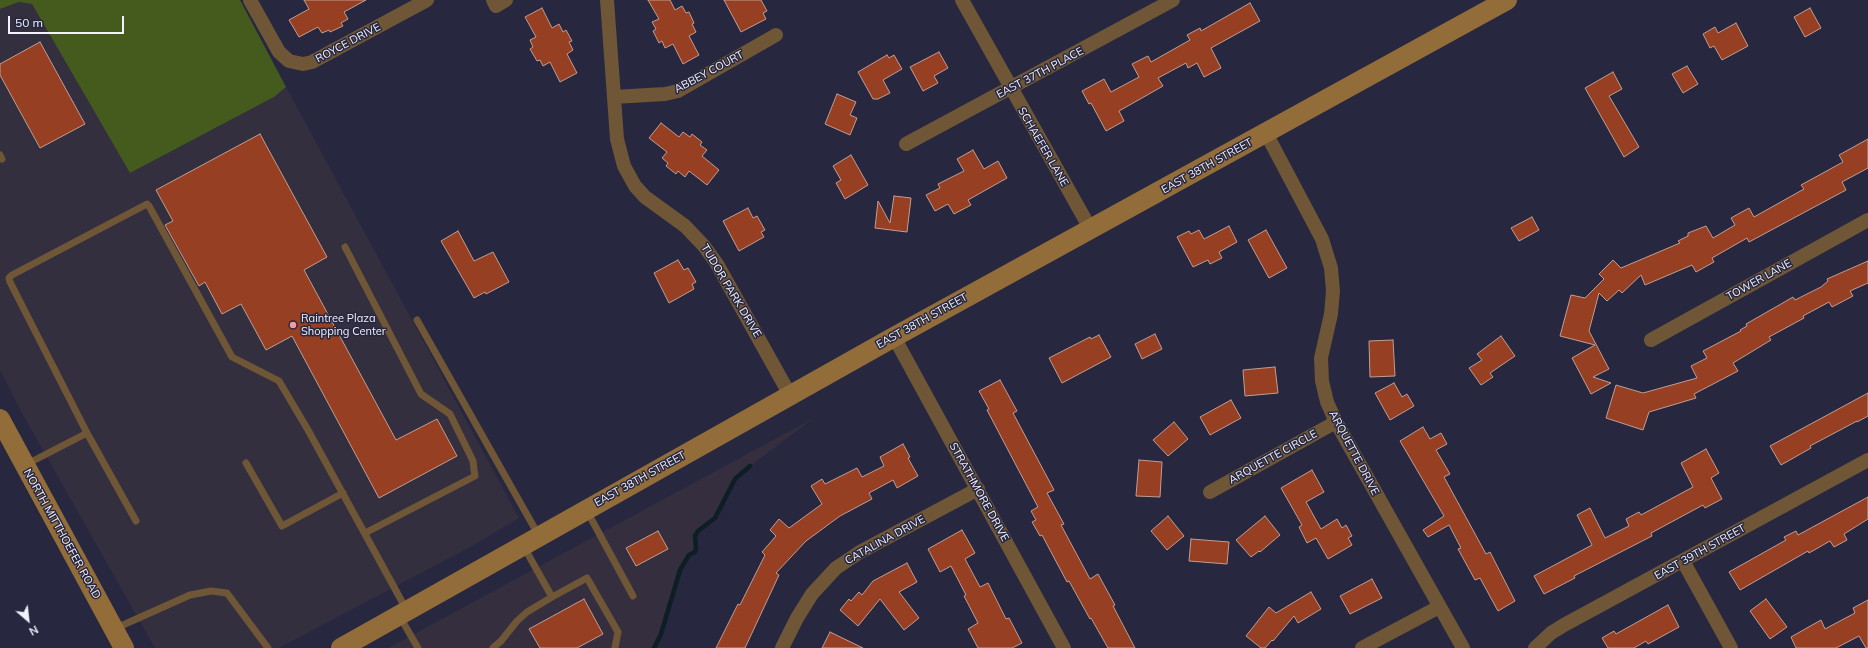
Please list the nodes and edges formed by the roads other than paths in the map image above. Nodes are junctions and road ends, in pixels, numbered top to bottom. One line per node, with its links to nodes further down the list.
1 (250, 0): 2 (street, ROYCE DRIVE)
2 (427, 0)
3 (493, 0): 4 (street)
4 (506, 0)
5 (607, 0): 11 (street, TUDOR PARK DRIVE)
6 (962, 0): 10 (street, SCHAEFER LANE)
7 (1173, 0): 10 (street, EAST 37TH PLACE)
8 (1507, 0): 12 (main road, EAST 38TH STREET)
9 (776, 35): 11 (street, ABBEY COURT)
10 (1010, 89): 13 (street, EAST 37TH PLACE); 15 (street, SCHAEFER LANE)
11 (614, 97): 20 (street, TUDOR PARK DRIVE)
12 (1266, 133): 15 (main road, EAST 38TH STREET); 22 (street, ARQUETTE DRIVE)
13 (906, 144)
14 (1868, 220): 19 (street, TOWER LANE)
15 (1091, 230): 18 (main road, EAST 38TH STREET)
16 (345, 247): 32 (lane)
17 (417, 320): 33 (lane)
18 (894, 336): 20 (main road, EAST 38TH STREET); 27 (street, STRATHMORE DRIVE)
19 (1651, 340)
20 (790, 395): 30 (main road, EAST 38TH STREET)
21 (0, 419): 26 (main road, NORTH MITTHOEFER ROAD)
22 (1336, 422): 28 (street, ARQUETTE CIRCLE); 37 (street, ARQUETTE DRIVE)
23 (87, 433): 26 (lane); 29 (lane); 31 (lane)
24 (1868, 460): 34 (street, EAST 39TH STREET)
25 (246, 463): 29 (lane)
26 (25, 465): 39 (main road, NORTH MITTHOEFER ROAD)
27 (978, 489): 46 (street, CATALINA DRIVE); 47 (street, STRATHMORE DRIVE)
28 (1210, 492)
29 (343, 493): 32 (lane)
30 (586, 509): 33 (main road, EAST 38TH STREET); 35 (lane)
31 (136, 521)
32 (365, 533): 38 (lane)
33 (531, 541): 36 (lane); 38 (main road, EAST 38TH STREET)
34 (1683, 561): 50 (street, EAST 39TH STREET); 51 (street)
35 (633, 596)
36 (552, 597): 44 (lane); 45 (lane)
37 (1439, 607): 48 (street); 49 (street, ARQUETTE DRIVE)
38 (403, 613): 42 (main road, EAST 38TH STREET); 43 (lane)
39 (114, 629): 40 (main road, NORTH MITTHOEFER ROAD); 41 (lane)
40 (124, 648)
41 (268, 648)
42 (341, 648)
43 (418, 648)
44 (493, 648)
45 (615, 648)
46 (782, 648)
47 (1064, 648)
48 (1362, 648)
49 (1463, 648)
50 (1536, 648)
51 (1731, 648)

